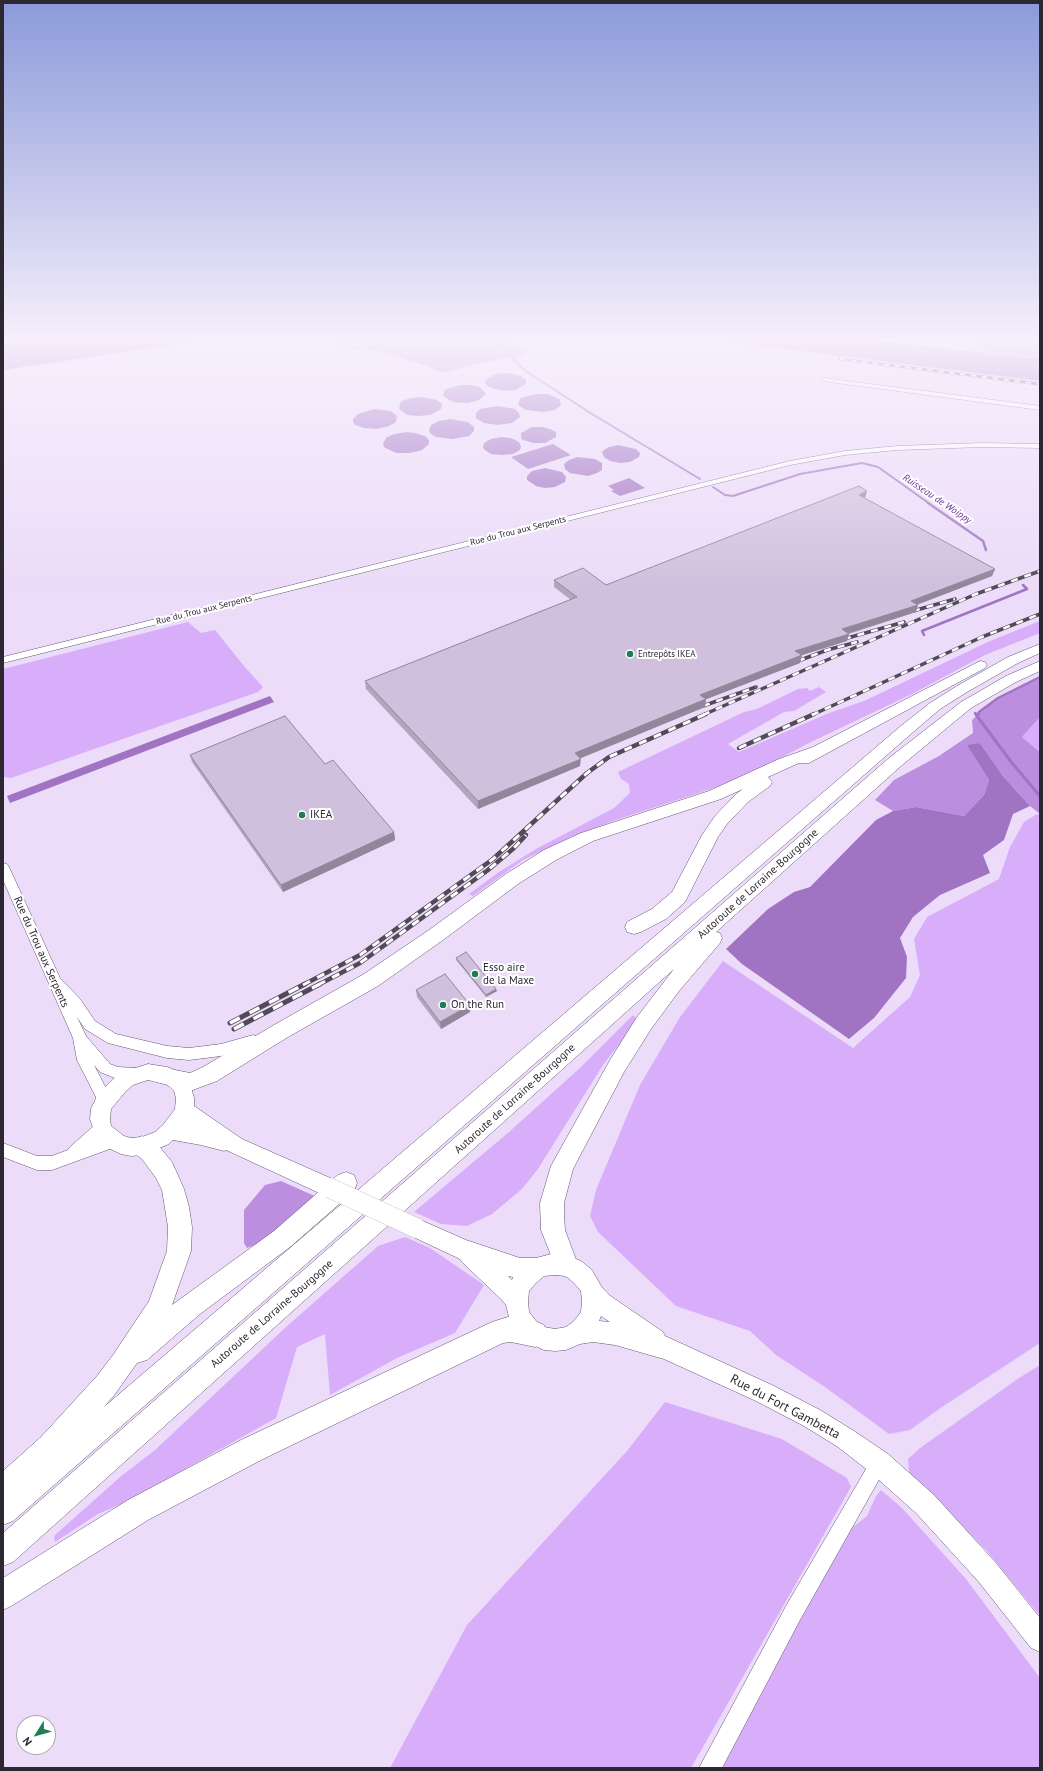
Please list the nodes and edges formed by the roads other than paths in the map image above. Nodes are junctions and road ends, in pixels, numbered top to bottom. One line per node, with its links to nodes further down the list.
1 (1040, 446): 4 (street, Rue du Trou aux Serpents)
2 (1040, 640): 6 (highway)
3 (1040, 648): 34 (highway, Autoroute de Lorraine-Bourgogne)
4 (3, 660)
5 (1040, 665): 8 (highway, Autoroute de Lorraine-Bourgogne)
6 (813, 752): 9 (highway); 11 (highway)
7 (3, 867): 10 (street, Rue du Trou aux Serpents)
8 (725, 914): 24 (highway); 35 (highway, Autoroute de Lorraine-Bourgogne)
9 (634, 927)
10 (54, 981): 11 (street); 12 (street, Rue du Trou aux Serpents)
11 (281, 1031): 14 (highway)
12 (80, 1038): 13 (street, Rue du Trou aux Serpents); 15 (street, Rue du Trou aux Serpents)
13 (137, 1075): 14 (main road); 15 (main road)
14 (175, 1079): 16 (main road)
15 (105, 1100): 18 (main road)
16 (184, 1110): 17 (main road); 19 (main road)
17 (170, 1131): 19 (main road); 20 (main road)
18 (107, 1134): 20 (main road); 21 (street)
19 (235, 1145): 22 (main road)
20 (142, 1146): 31 (highway)
21 (3, 1150)
22 (338, 1186): 23 (main road, bridge); 31 (highway)
23 (463, 1250): 25 (main road); 27 (main road)
24 (566, 1265): 25 (main road); 26 (main road)
25 (535, 1268): 27 (main road)
26 (592, 1293): 28 (main road); 30 (main road, Rue du Fort Gambetta)
27 (517, 1301): 29 (main road)
28 (578, 1333): 29 (main road); 30 (main road, Rue du Fort Gambetta)
29 (535, 1334): 36 (highway)
30 (666, 1348): 32 (main road, Rue du Fort Gambetta)
31 (122, 1364): 33 (highway)
32 (879, 1463): 37 (main road, Rue du Fort Gambetta); 38 (street)
33 (3, 1490)
34 (3, 1510)
35 (3, 1552)
36 (3, 1595)
37 (1040, 1639)
38 (710, 1768)

